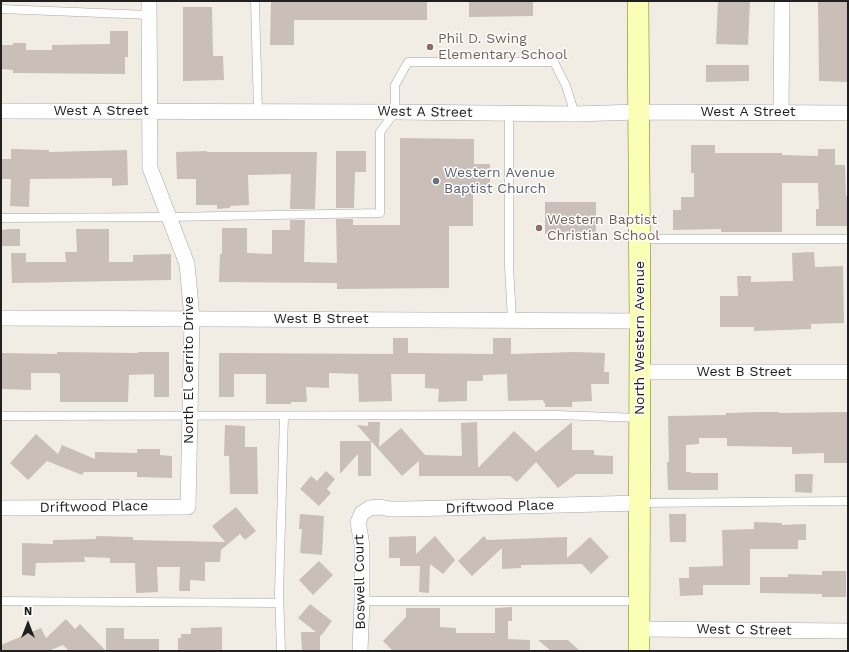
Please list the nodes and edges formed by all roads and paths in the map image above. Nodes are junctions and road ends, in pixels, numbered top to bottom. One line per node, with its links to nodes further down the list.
1 (255, 1): 8 (lane)
2 (638, 1): 10 (main road, North Western Avenue)
3 (782, 1): 11 (street)
4 (150, 8): 5 (lane); 7 (street, North El Cerrito Drive)
5 (1, 10)
6 (1, 111): 7 (street, West A Street)
7 (150, 111): 8 (street, West A Street); 15 (street, North El Cerrito Drive)
8 (258, 111): 9 (street, West A Street)
9 (395, 112): 12 (street, West A Street); 14 (lane); 15 (lane)
10 (638, 112): 11 (street, West A Street); 14 (street, West A Street); 17 (main road, North Western Avenue)
11 (781, 112): 13 (street, West A Street)
12 (509, 113): 14 (street, West A Street); 21 (lane)
13 (848, 113)
14 (574, 114)
15 (169, 217): 16 (lane); 20 (street, North El Cerrito Drive)
16 (1, 218)
17 (639, 238): 18 (lane); 22 (main road, North Western Avenue)
18 (848, 239)
19 (1, 318): 20 (street, West B Street)
20 (192, 318): 21 (street, West B Street); 25 (street, North El Cerrito Drive)
21 (512, 320): 22 (street, West B Street)
22 (640, 321): 23 (main road, North Western Avenue)
23 (640, 372): 24 (street, West B Street); 28 (main road, North Western Avenue)
24 (848, 372)
25 (190, 415): 26 (lane); 27 (lane); 31 (street, North El Cerrito Drive)
26 (1, 416)
27 (284, 416): 28 (lane); 37 (lane)
28 (640, 418): 30 (main road, North Western Avenue)
29 (848, 501): 30 (lane)
30 (640, 503): 33 (street, Driftwood Place); 36 (main road, North Western Avenue)
31 (188, 506): 32 (street, Driftwood Place)
32 (1, 508)
33 (362, 513): 35 (street, Boswell Court)
34 (1, 601): 37 (lane)
35 (362, 601): 36 (lane); 41 (street, Boswell Court)
36 (639, 601): 38 (main road, North Western Avenue)
37 (279, 603): 40 (lane)
38 (639, 629): 39 (street, West C Street); 42 (main road, North Western Avenue)
39 (848, 631)
40 (281, 651)
41 (360, 651)
42 (639, 651)

